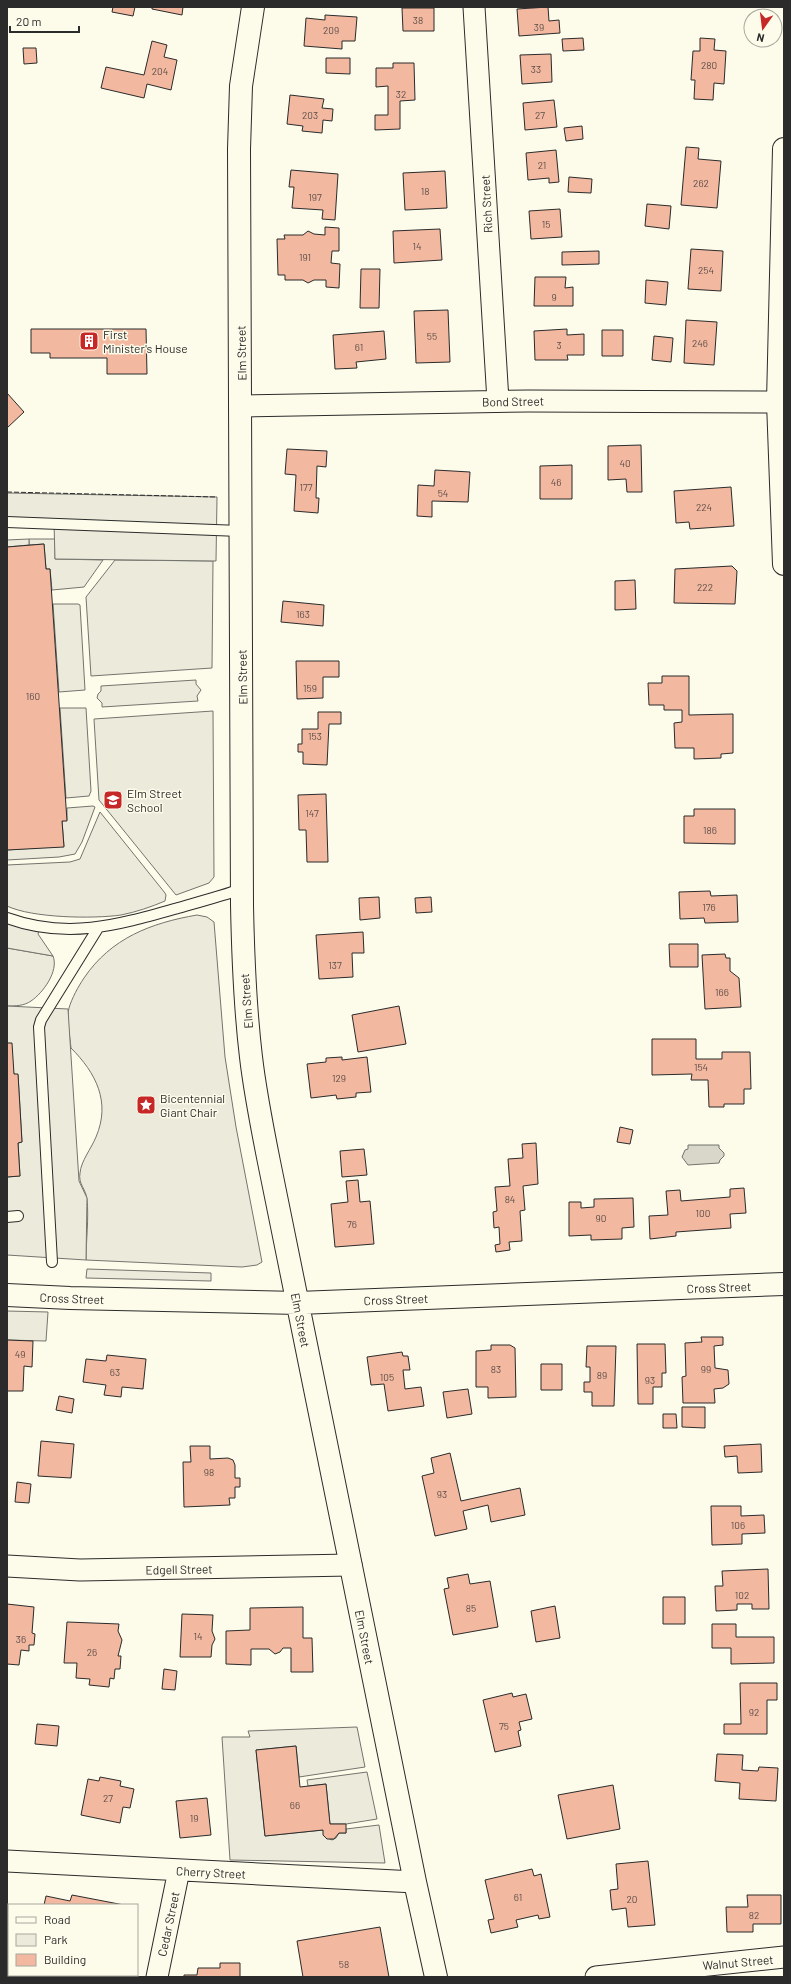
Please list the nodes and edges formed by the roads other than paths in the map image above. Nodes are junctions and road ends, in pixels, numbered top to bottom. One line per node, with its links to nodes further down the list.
1 (253, 7): 6 (street, Elm Street)
2 (474, 7): 4 (street, Rich Street)
3 (784, 149): 5 (street)
4 (498, 401): 5 (street, Bond Street); 6 (street, Bond Street)
5 (781, 402): 9 (street)
6 (241, 406): 8 (street, Elm Street)
7 (7, 522): 8 (lane)
8 (240, 531): 10 (street, Elm Street)
9 (784, 564)
10 (242, 889): 12 (lane); 18 (street, Elm Street)
11 (7, 918): 12 (lane)
12 (98, 928): 15 (lane)
13 (18, 1216): 14 (lane)
14 (7, 1217)
15 (52, 1262)
16 (784, 1284): 18 (street, Cross Street)
17 (7, 1295): 18 (street, Cross Street)
18 (298, 1303): 19 (street, Elm Street)
19 (351, 1565): 20 (street, Edgell Street); 23 (street, Elm Street)
20 (7, 1566)
21 (7, 1861): 22 (street, Cherry Street)
22 (179, 1870): 23 (street, Cherry Street); 25 (street, Cedar Street)
23 (415, 1882): 26 (street, Elm Street)
24 (784, 1957): 27 (street, Walnut Street)
25 (157, 1977)
26 (436, 1977)
27 (596, 1977)

